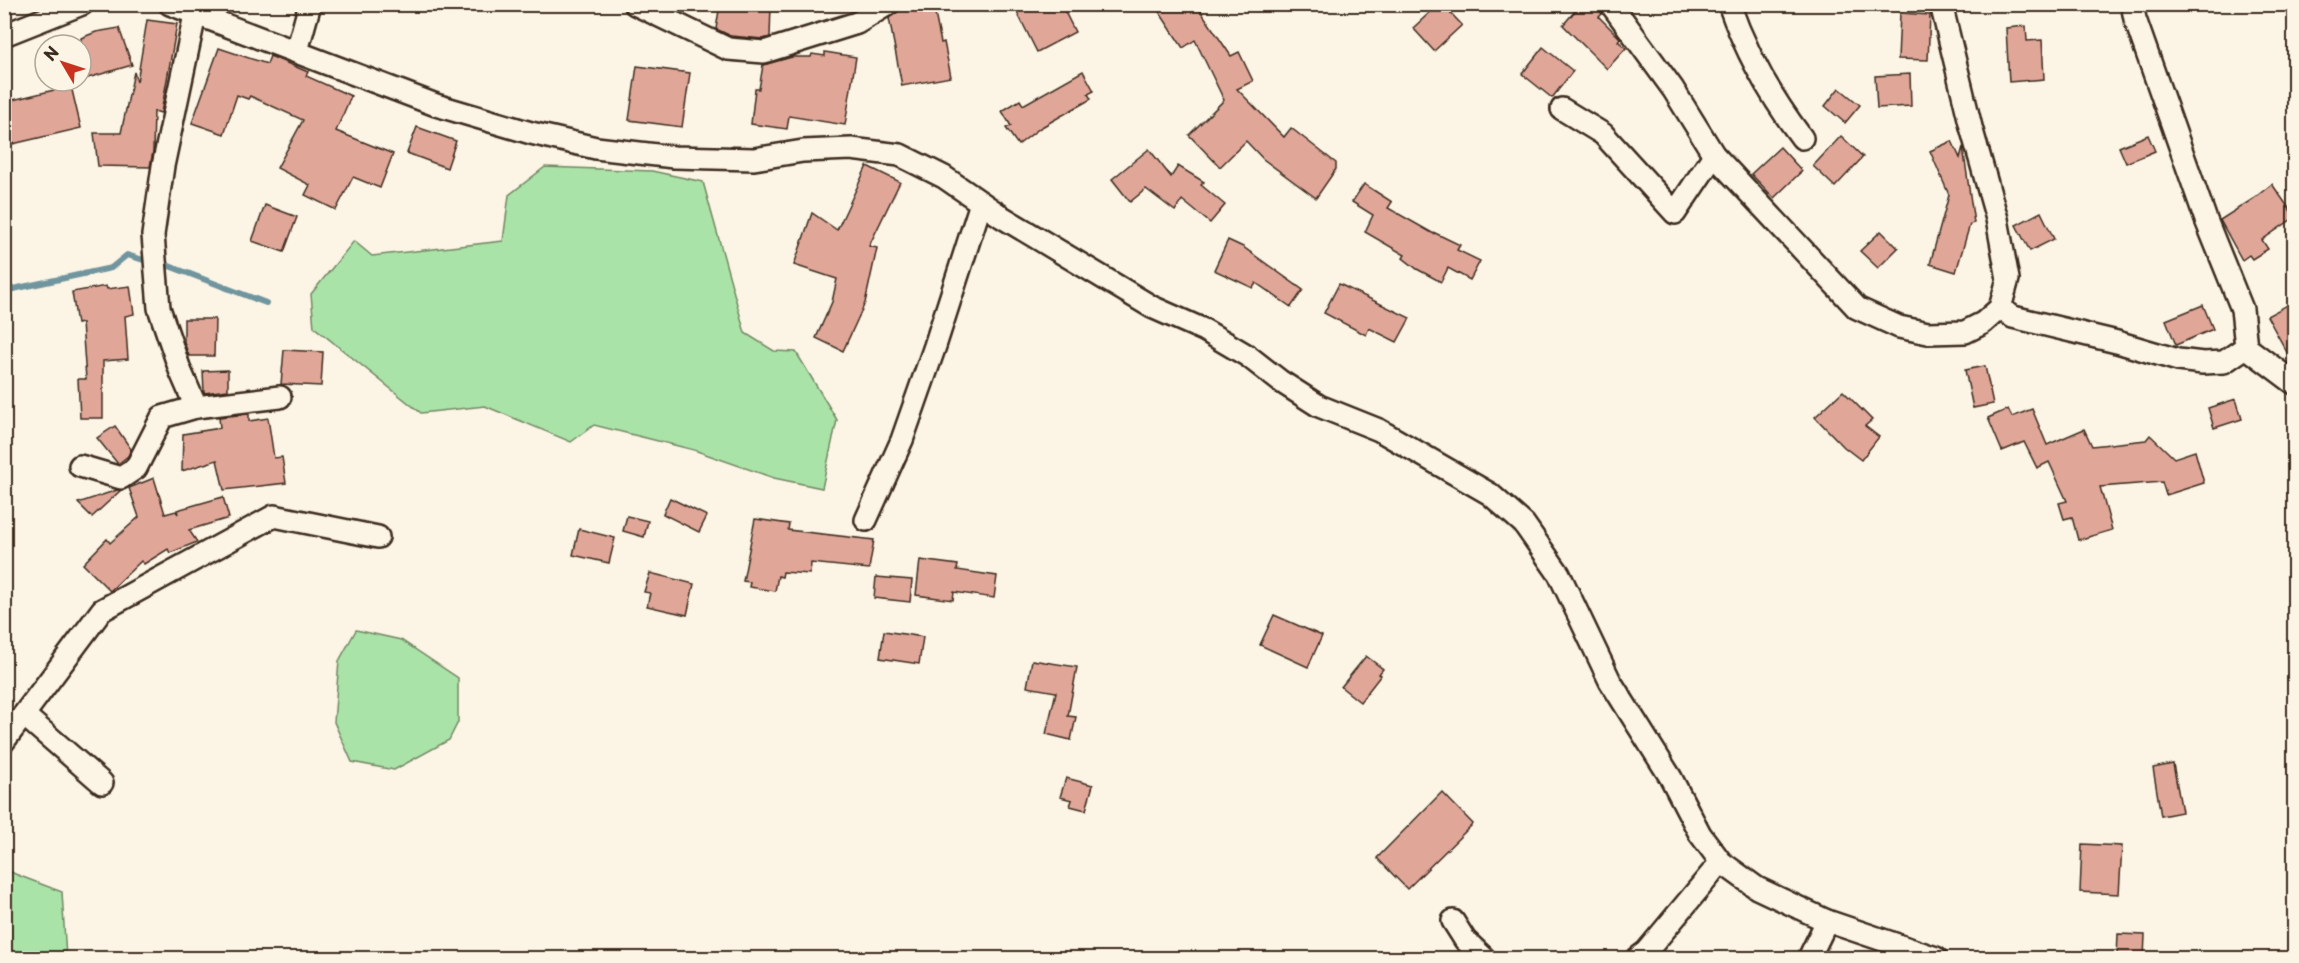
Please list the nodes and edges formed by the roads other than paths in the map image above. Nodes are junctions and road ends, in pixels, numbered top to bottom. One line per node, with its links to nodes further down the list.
1 (82, 4): 11 (street)
2 (171, 4): 10 (street)
3 (310, 4): 12 (street)
4 (635, 4): 5 (street)
5 (888, 4)
6 (1611, 4): 15 (street)
7 (1729, 4): 14 (street)
8 (1941, 4): 17 (street)
9 (2132, 4): 18 (street)
10 (195, 15): 12 (street); 21 (street)
11 (4, 35)
12 (297, 51): 16 (street)
13 (1562, 109): 15 (street)
14 (1802, 138)
15 (1714, 155): 17 (street)
16 (981, 203): 23 (street); 28 (street)
17 (2000, 308): 18 (street)
18 (2246, 347): 19 (street)
19 (2295, 383)
20 (280, 397): 21 (street)
21 (196, 407): 22 (street)
22 (80, 466)
23 (866, 520)
24 (378, 537): 25 (street)
25 (24, 715): 26 (street); 27 (street)
26 (4, 741)
27 (102, 783)
28 (1721, 862): 30 (street); 31 (street)
29 (1453, 921): 32 (street)
30 (1827, 921): 33 (street); 34 (street)
31 (1642, 955)
32 (1484, 958)
33 (1809, 958)
34 (1936, 958)

